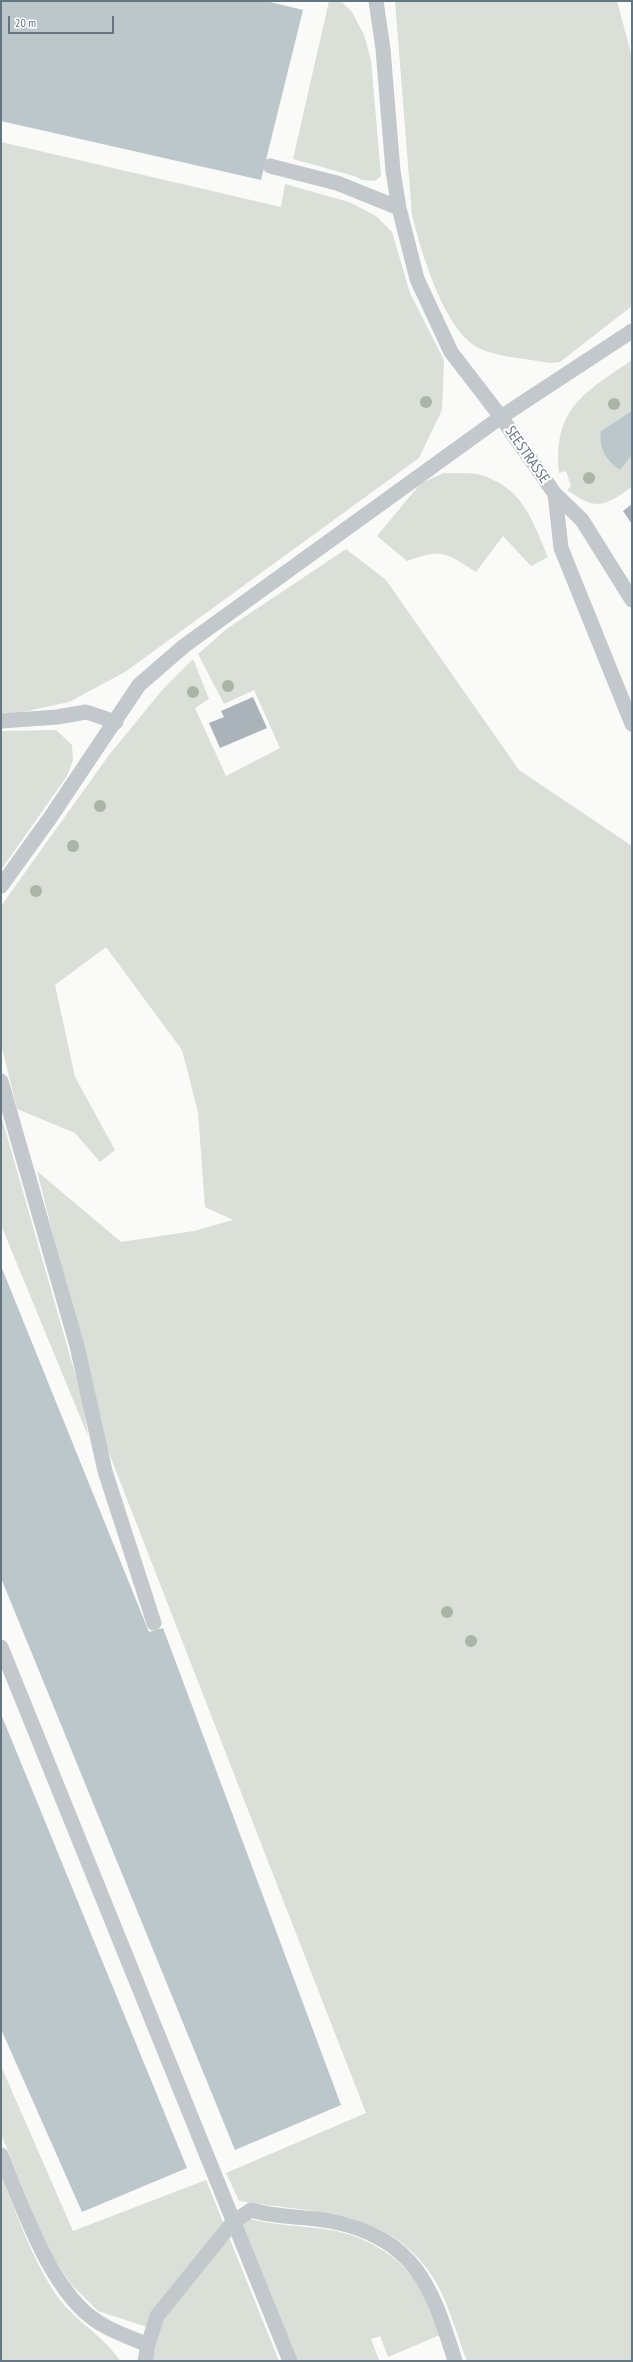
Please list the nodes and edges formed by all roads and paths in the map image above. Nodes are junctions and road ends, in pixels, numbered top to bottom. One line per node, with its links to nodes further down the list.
1 (376, 1): 3 (lane)
2 (270, 166): 3 (lane)
3 (399, 208): 5 (lane)
4 (632, 331): 5 (lane, SEESTRASSE)
5 (501, 417): 6 (lane, SEESTRASSE); 9 (lane)
6 (555, 494): 7 (lane, SEESTRASSE); 10 (lane)
7 (632, 600)
8 (1, 721): 9 (lane)
9 (116, 722): 11 (lane)
10 (632, 724)
11 (1, 886)
12 (1, 1081): 13 (lane)
13 (154, 1623)
14 (1, 1647): 16 (lane)
15 (1, 2155): 17 (lane)
16 (233, 2222): 17 (lane); 19 (lane); 20 (lane)
17 (148, 2345): 18 (lane)
18 (146, 2361)
19 (290, 2361)
20 (455, 2361)

